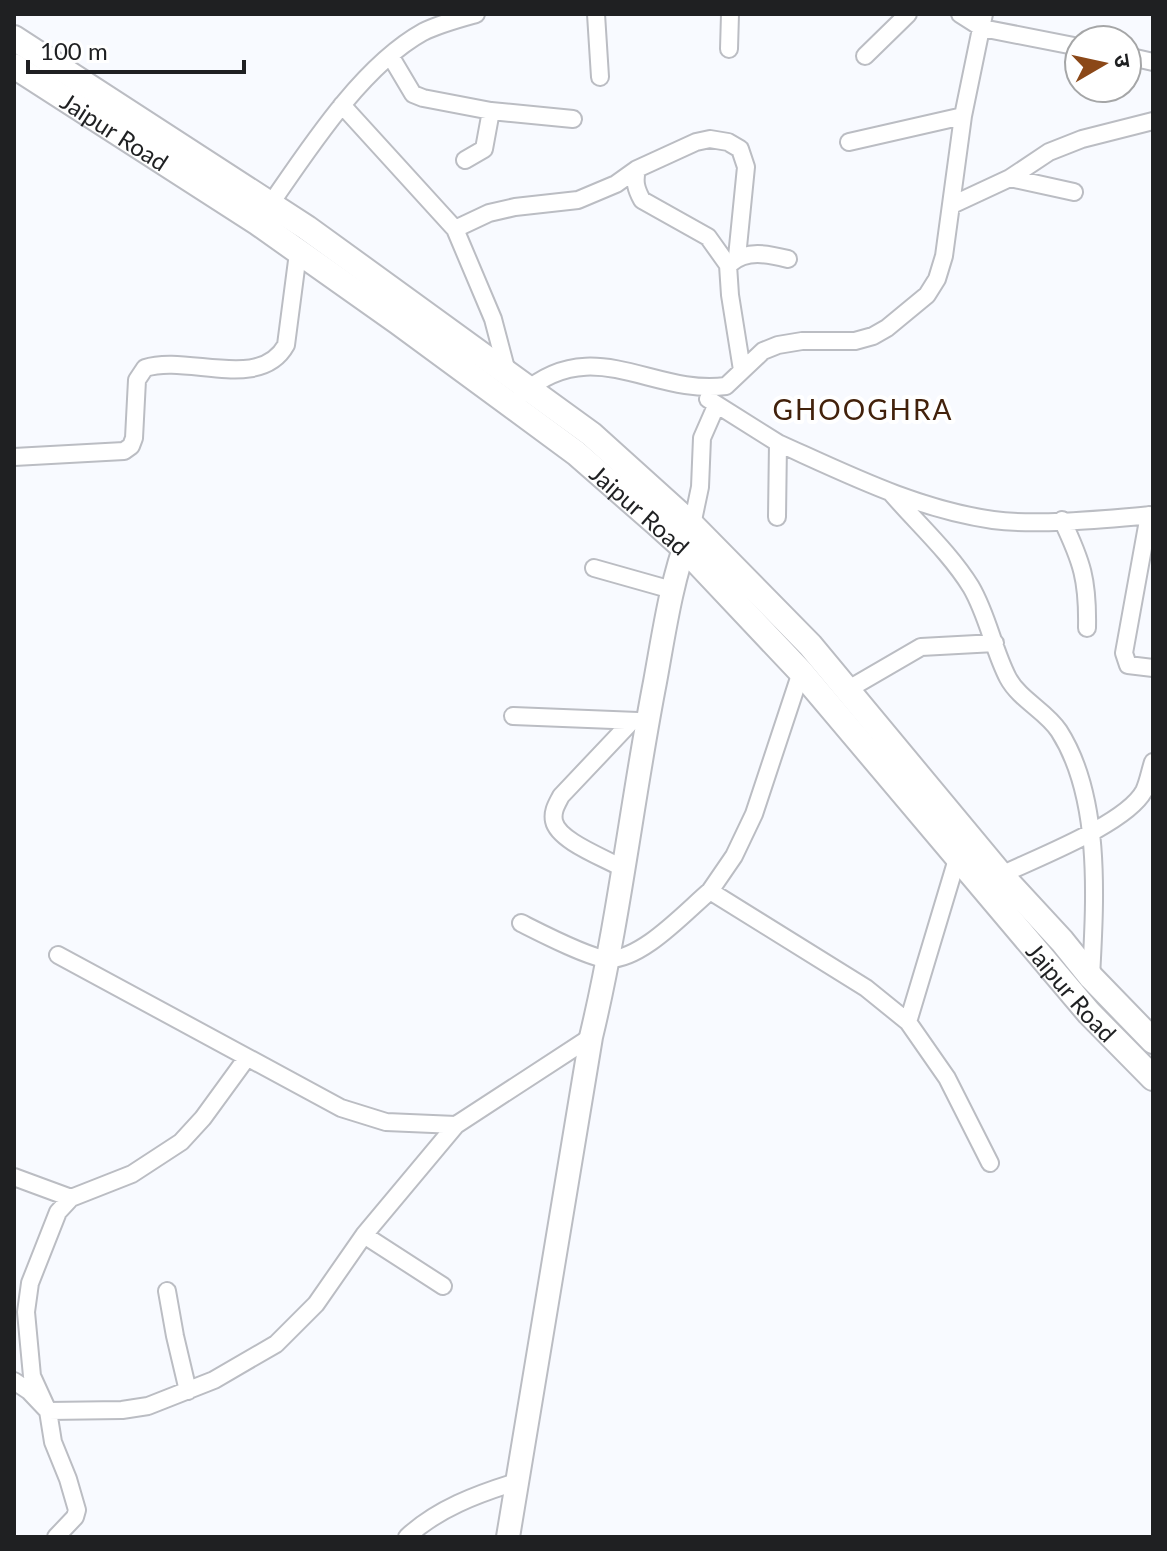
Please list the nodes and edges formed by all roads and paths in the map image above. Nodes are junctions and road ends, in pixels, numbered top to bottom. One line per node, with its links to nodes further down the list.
1 (476, 14): 11 (street)
2 (596, 14): 13 (street)
3 (730, 14): 9 (street)
4 (908, 14): 10 (street)
5 (960, 14): 6 (street)
6 (983, 21): 8 (street); 16 (street)
7 (14, 38): 25 (main road, Jaipur Road)
8 (1063, 43)
9 (729, 49)
10 (865, 56)
11 (391, 57): 14 (street); 15 (street)
12 (14, 66): 25 (main road, Jaipur Road)
13 (600, 77)
14 (342, 105): 25 (street); 26 (street)
15 (491, 111): 17 (street); 20 (street)
16 (963, 116): 19 (street); 24 (street)
17 (573, 119)
18 (1153, 121): 22 (street)
19 (849, 142)
20 (465, 160)
21 (637, 169): 26 (street); 29 (street); 29 (street)
22 (1010, 178): 23 (street); 24 (street)
23 (1074, 192)
24 (952, 205): 30 (street)
25 (264, 214): 27 (main road, Jaipur Road); 31 (main road, Jaipur Road)
26 (455, 229): 31 (street)
27 (298, 253): 33 (main road, Jaipur Road); 36 (street)
28 (788, 259): 29 (street)
29 (732, 261): 30 (street)
30 (742, 370): 32 (street)
31 (507, 372): 33 (main road, Jaipur Road)
32 (691, 385): 33 (street); 34 (street)
33 (519, 397): 41 (main road, Jaipur Road)
34 (716, 406): 35 (street); 41 (street)
35 (778, 443): 37 (street); 39 (street)
36 (14, 457)
37 (892, 494): 40 (street); 45 (street)
38 (1151, 515): 40 (street); 46 (street)
39 (777, 517)
40 (1062, 520): 44 (street)
41 (688, 537): 43 (street); 47 (main road, Jaipur Road); 48 (main road, Jaipur Road)
42 (594, 568): 43 (street)
43 (672, 590): 50 (street)
44 (1087, 628)
45 (995, 643): 48 (street); 52 (street)
46 (1153, 668)
47 (801, 672): 53 (main road, Jaipur Road); 55 (street)
48 (847, 690): 53 (main road, Jaipur Road)
49 (513, 716): 50 (street)
50 (639, 721): 54 (street); 54 (street)
51 (1153, 762): 52 (street)
52 (1089, 833): 53 (street); 59 (street)
53 (977, 865): 59 (main road, Jaipur Road); 60 (street); 64 (main road, Jaipur Road)
54 (622, 868): 58 (street)
55 (710, 891): 58 (street); 60 (street)
56 (521, 923): 58 (street)
57 (58, 955): 63 (street)
58 (607, 959): 61 (street)
59 (1091, 977): 62 (main road, Jaipur Road)
60 (908, 1022): 66 (street)
61 (591, 1037): 65 (street); 75 (street)
62 (1153, 1041)
63 (246, 1059): 65 (street); 68 (street)
64 (1153, 1078)
65 (456, 1125): 69 (street)
66 (990, 1163)
67 (14, 1177): 68 (street)
68 (71, 1198): 74 (street)
69 (364, 1235): 70 (street); 73 (street)
70 (443, 1286)
71 (167, 1291): 73 (street)
72 (14, 1381): 74 (street)
73 (188, 1391): 74 (street)
74 (48, 1411): 76 (street)
75 (516, 1482): 77 (street); 78 (street)
76 (56, 1537)
77 (407, 1537)
78 (508, 1537)

